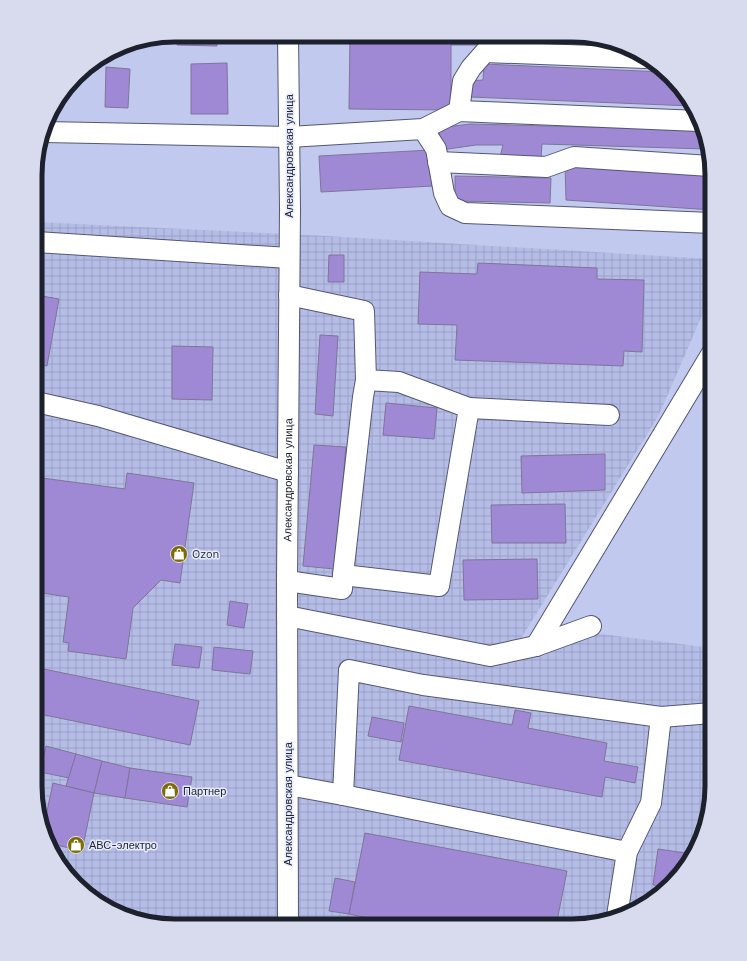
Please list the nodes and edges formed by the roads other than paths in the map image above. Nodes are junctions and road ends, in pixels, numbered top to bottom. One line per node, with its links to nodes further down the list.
1 (288, 42): 7 (street, Александровская улица)
2 (634, 58): 3 (street)
3 (459, 111): 4 (street); 5 (street)
4 (693, 121)
5 (423, 129): 7 (street); 8 (street)
6 (49, 132): 7 (street)
7 (289, 137): 12 (street, Александровская улица)
8 (438, 162): 9 (street); 10 (street)
9 (704, 166)
10 (705, 223)
11 (42, 242): 12 (street)
12 (289, 258): 13 (street, Александровская улица)
13 (290, 295): 15 (street); 19 (street, Александровская улица)
14 (705, 365): 24 (street)
15 (366, 380): 17 (street); 20 (street)
16 (42, 403): 19 (street)
17 (469, 408): 18 (street); 20 (street)
18 (609, 415)
19 (288, 472): 21 (street, Александровская улица)
20 (343, 575): 21 (street)
21 (287, 581): 22 (street, Александровская улица)
22 (287, 616): 24 (street); 27 (street, Александровская улица)
23 (591, 626): 24 (street)
24 (536, 646)
25 (705, 714): 26 (street)
26 (661, 717): 28 (street); 29 (street)
27 (288, 785): 28 (street); 31 (street, Александровская улица)
28 (343, 795): 29 (street)
29 (627, 852): 30 (street)
30 (618, 911)
31 (288, 919)

